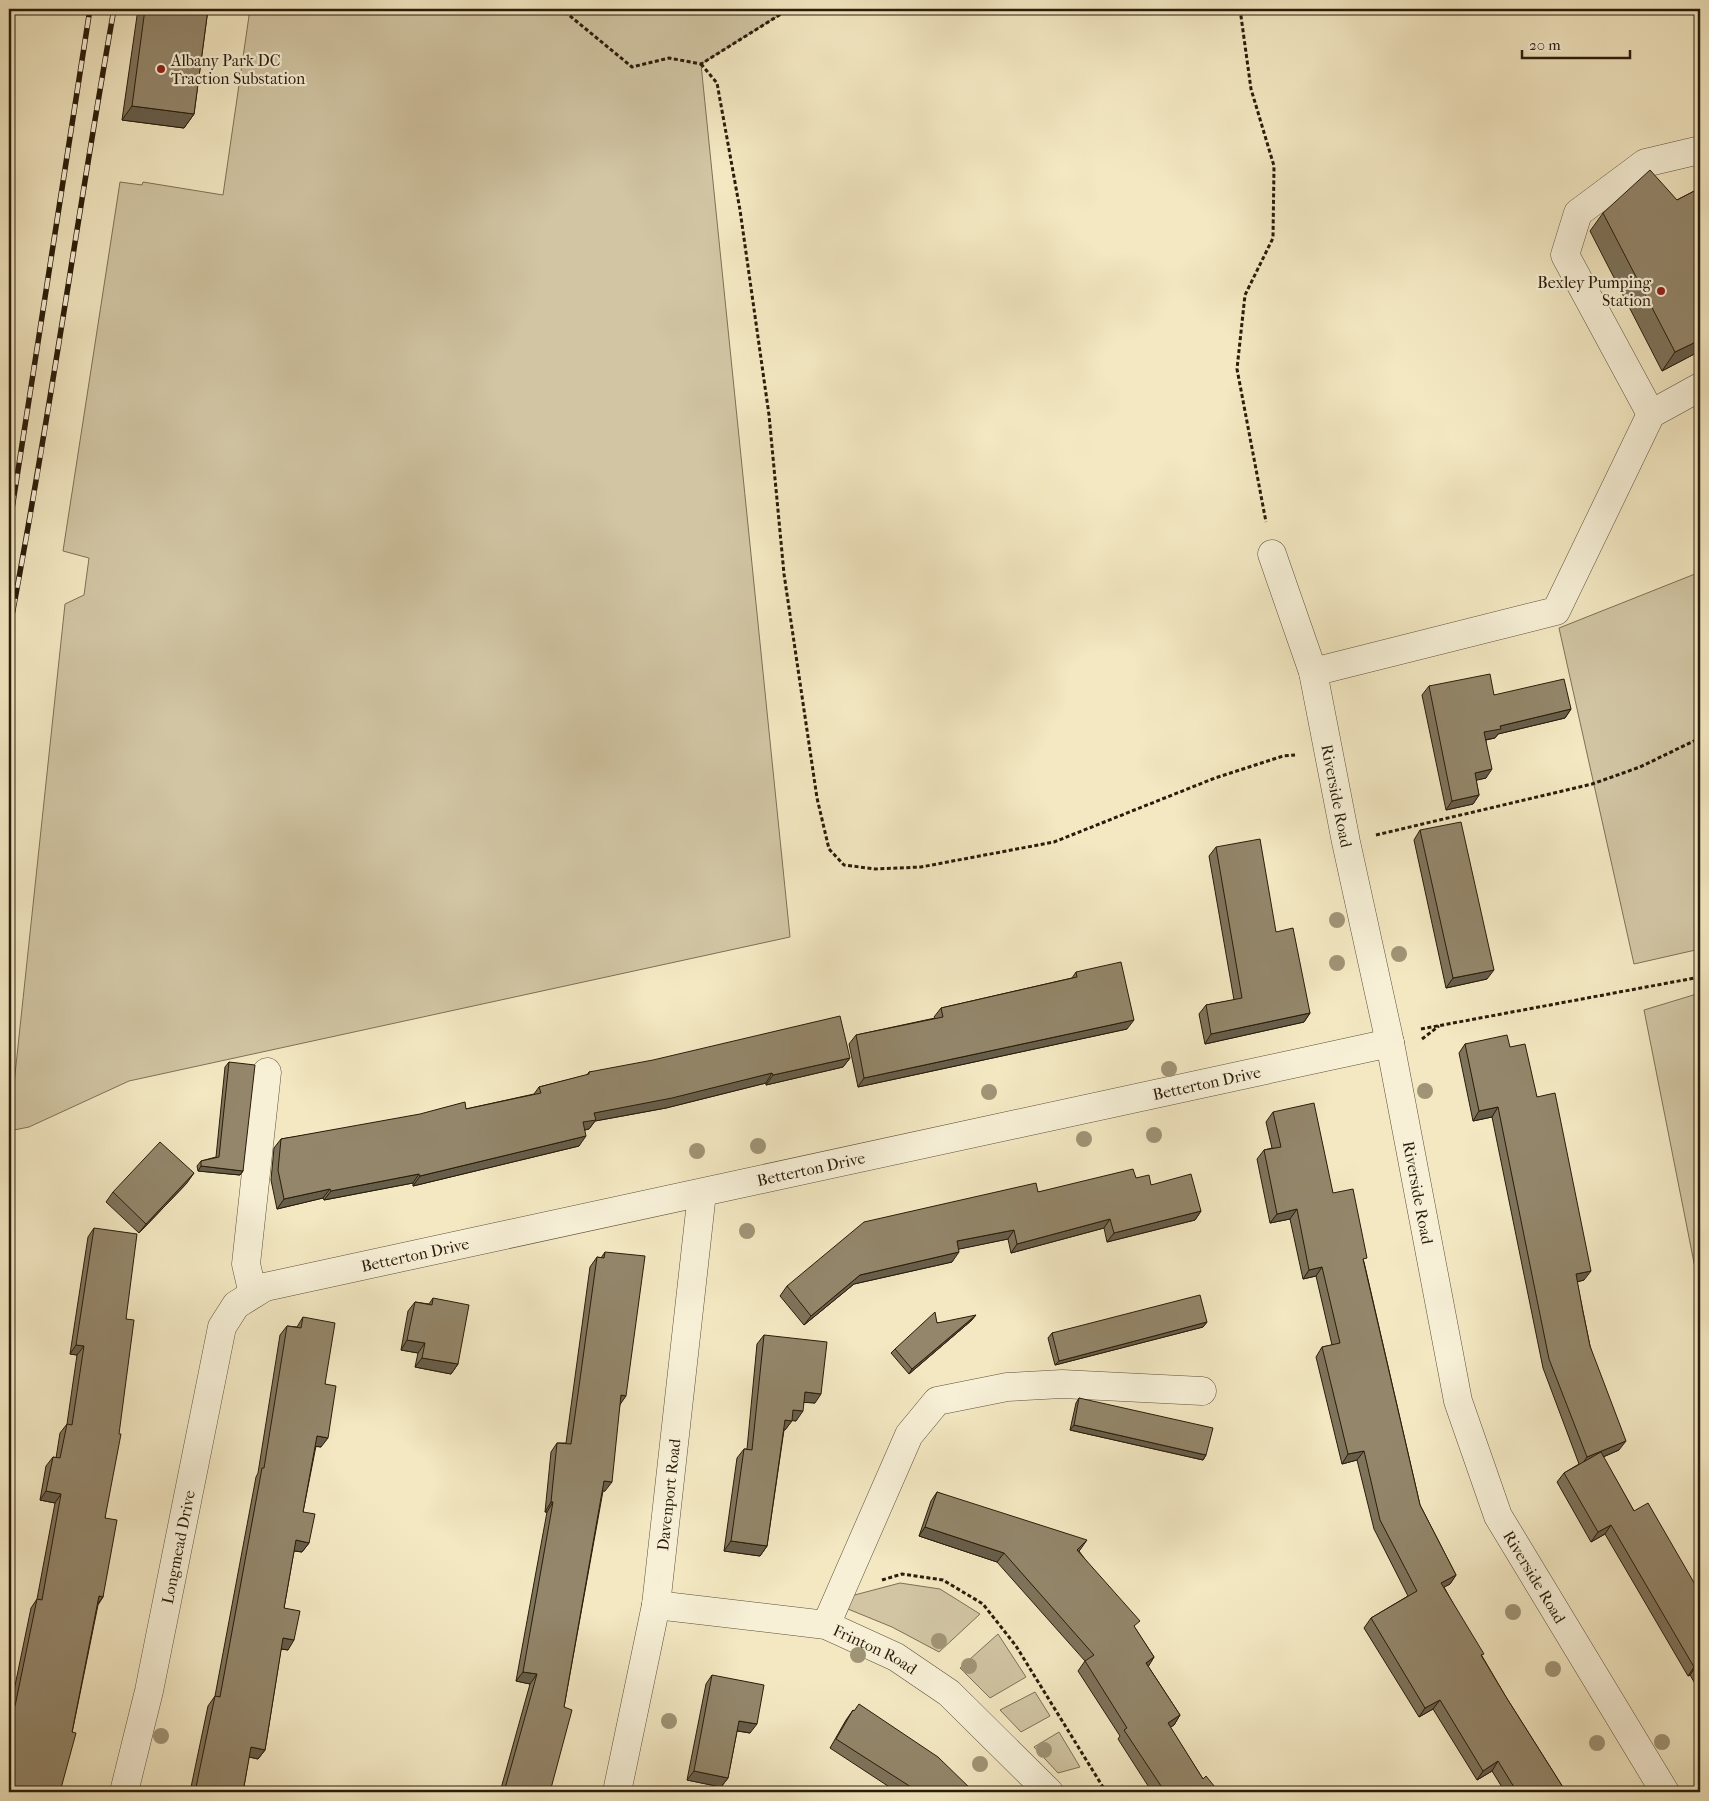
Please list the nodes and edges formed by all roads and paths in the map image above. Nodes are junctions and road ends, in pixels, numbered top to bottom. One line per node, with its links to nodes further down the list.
1 (559, 9): 4 (path)
2 (789, 9): 4 (path)
3 (1240, 9): 8 (path)
4 (701, 64): 11 (path)
5 (1700, 150): 7 (street)
6 (1700, 387): 7 (street)
7 (1651, 414): 9 (street)
8 (1272, 554): 9 (street, Riverside Road)
9 (1313, 672): 11 (street, Riverside Road)
10 (1700, 738): 12 (path)
11 (1328, 751): 12 (street, Riverside Road)
12 (1346, 842): 14 (street, Riverside Road)
13 (1700, 977): 14 (path)
14 (1389, 1039): 16 (street, Betterton Drive); 26 (street, Riverside Road)
15 (267, 1072): 17 (street)
16 (702, 1193): 17 (street, Betterton Drive); 20 (street, Davenport Road)
17 (245, 1299): 22 (street, Longmead Drive)
18 (1202, 1391): 19 (street)
19 (841, 1590): 21 (street); 25 (path)
20 (656, 1605): 21 (street, Frinton Road); 23 (street, Davenport Road)
21 (826, 1625): 24 (street, Frinton Road)
22 (124, 1792)
23 (617, 1792)
24 (1048, 1792)
25 (1106, 1792)
26 (1665, 1792)

